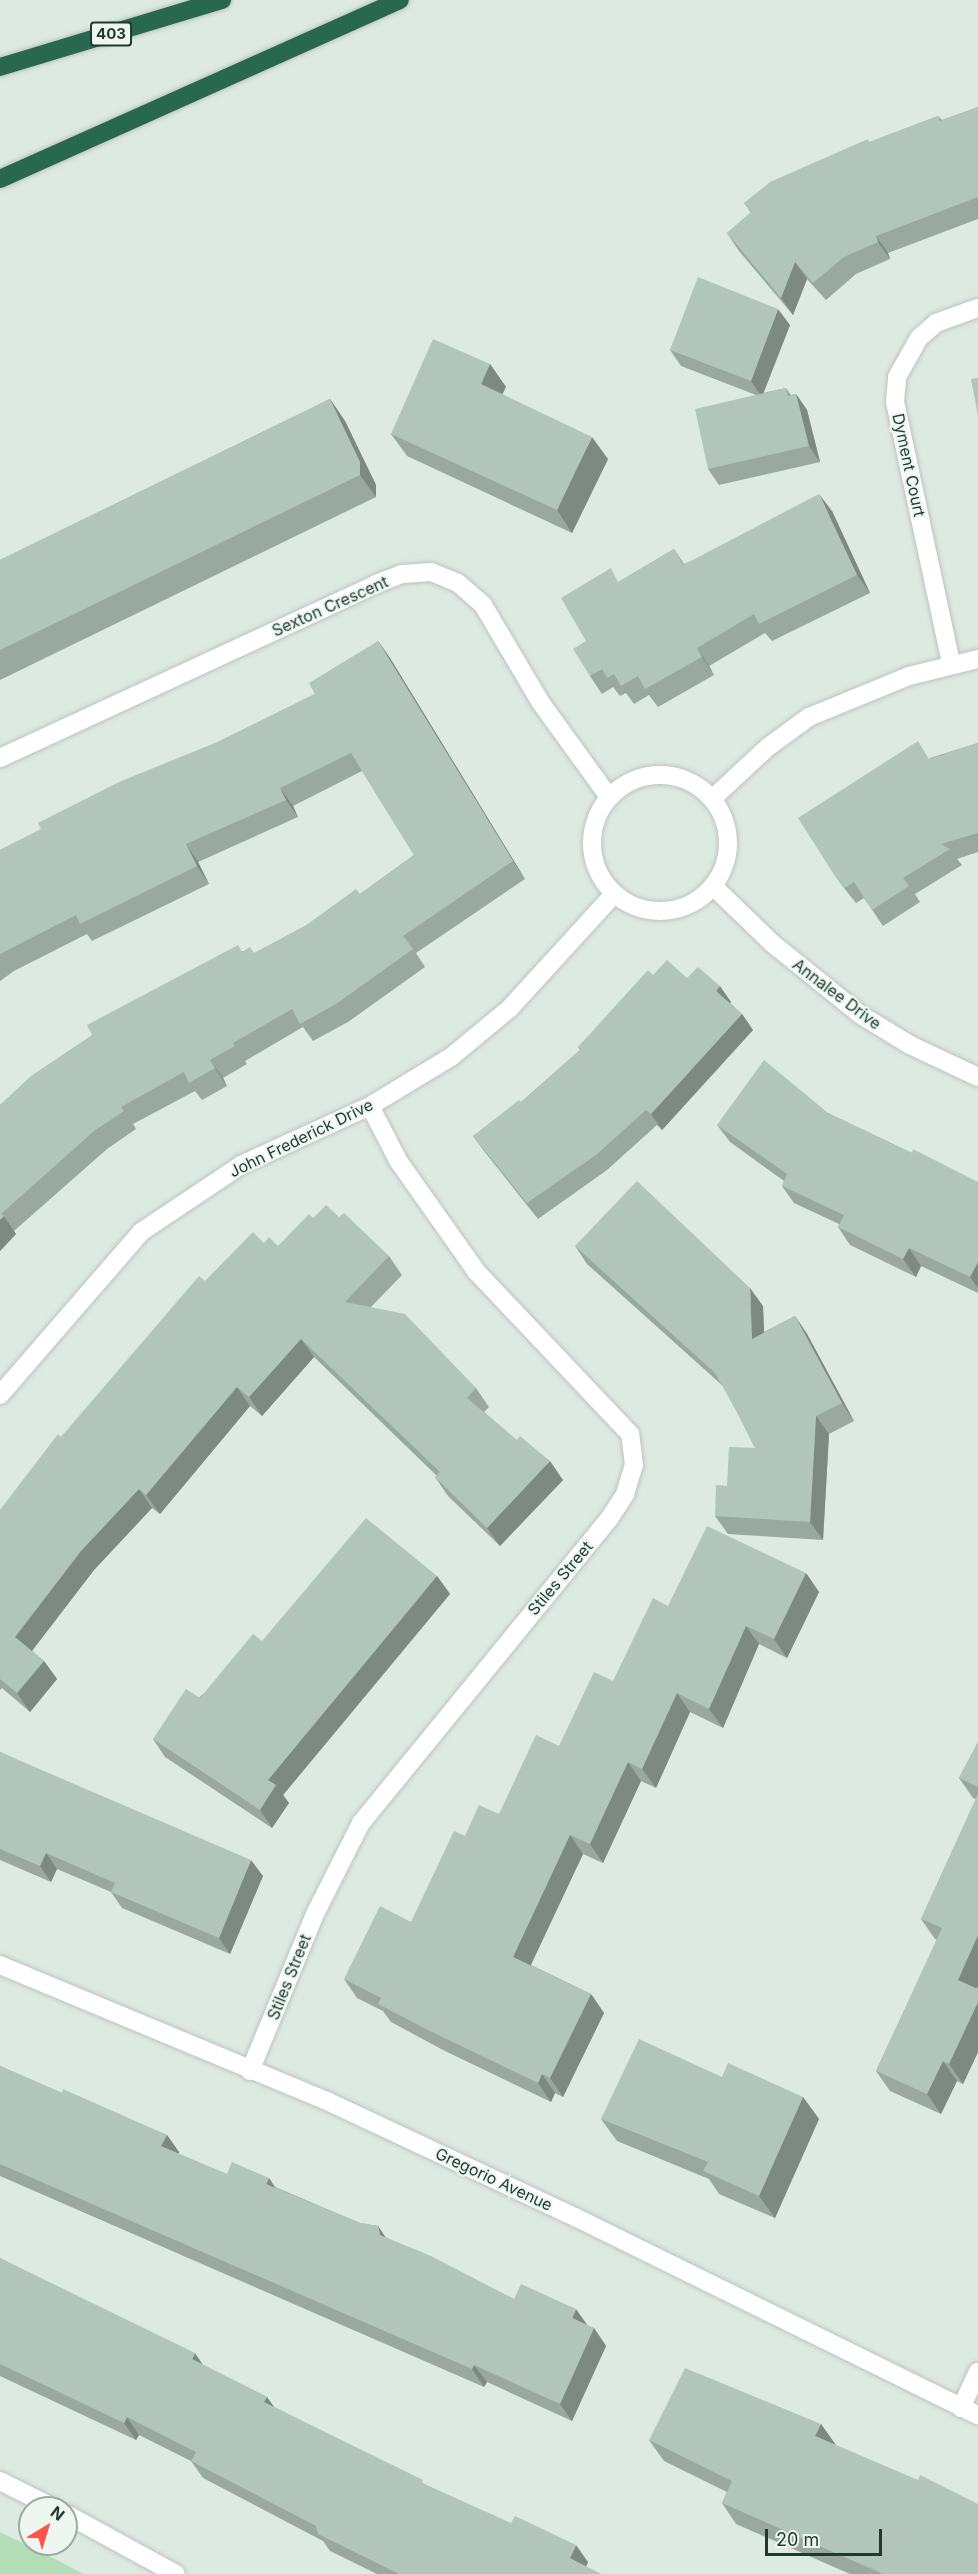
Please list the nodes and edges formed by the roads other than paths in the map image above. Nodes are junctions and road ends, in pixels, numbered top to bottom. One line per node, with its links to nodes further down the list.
1 (222, 0): 3 (highway, 403)
2 (400, 0): 4 (highway)
3 (0, 67)
4 (0, 179)
5 (978, 308): 7 (street, Dyment Court)
6 (978, 659): 7 (street)
7 (951, 663): 10 (street)
8 (0, 758): 9 (street, Sexton Crescent)
9 (609, 797): 10 (street); 12 (street)
10 (712, 799): 11 (street)
11 (713, 886): 12 (street); 13 (street, Annalee Drive)
12 (614, 894): 14 (street, John Frederick Drive)
13 (978, 1077)
14 (370, 1106): 15 (street, John Frederick Drive); 17 (street, Stiles Street)
15 (0, 1395)
16 (0, 1965): 17 (street, Gregorio Avenue)
17 (250, 2071): 19 (street, Gregorio Avenue)
18 (978, 2372): 19 (street)
19 (970, 2412)
20 (0, 2481): 21 (street)
21 (30, 2496)
22 (78, 2521): 23 (street)
23 (176, 2574)

